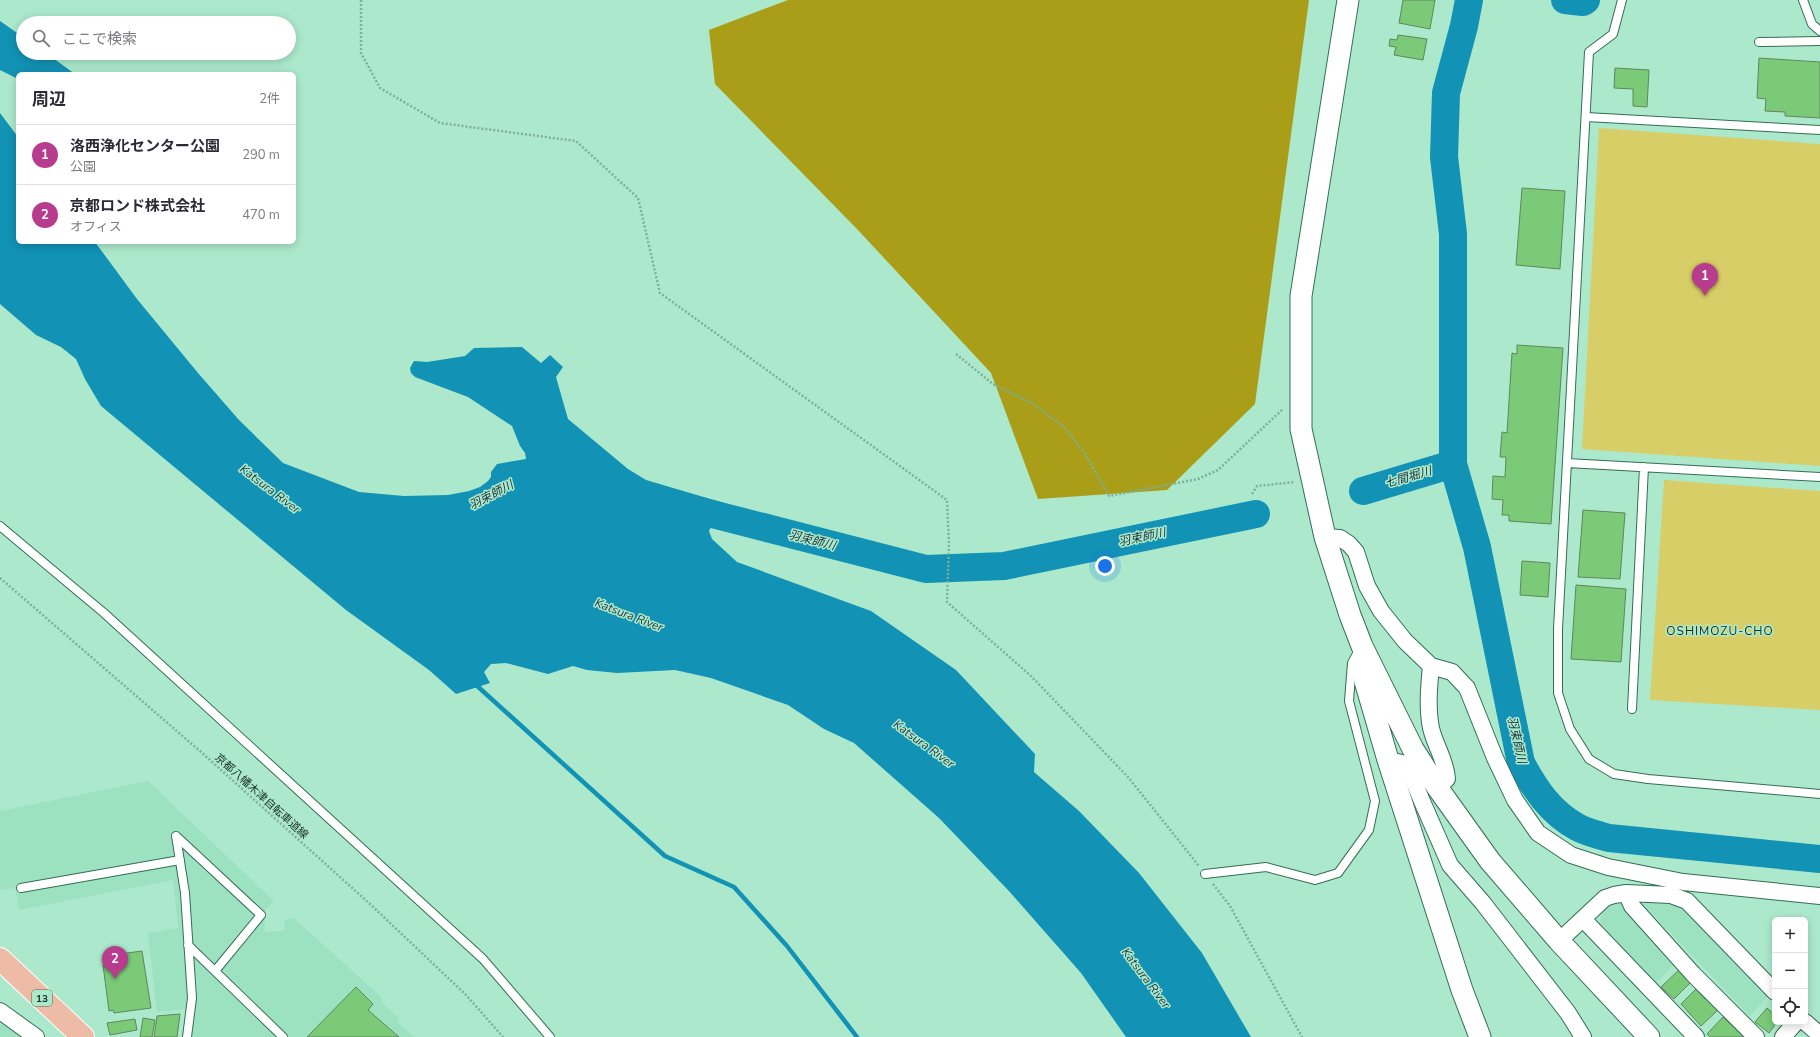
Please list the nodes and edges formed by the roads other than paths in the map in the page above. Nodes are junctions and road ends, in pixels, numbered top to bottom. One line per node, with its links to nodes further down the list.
1 (1348, 0): 13 (street)
2 (1622, 0): 7 (lane)
3 (1803, 0): 4 (lane)
4 (1820, 31)
5 (1820, 41): 6 (lane)
6 (1759, 42)
7 (1586, 117): 8 (lane); 9 (lane)
8 (1820, 130)
9 (1568, 463): 10 (lane); 19 (lane)
10 (1644, 467): 11 (lane); 16 (lane)
11 (1820, 477)
12 (0, 526): 39 (lane)
13 (1325, 536): 14 (street); 15 (street)
14 (1362, 646): 17 (street); 18 (street); 21 (lane)
15 (1431, 666): 18 (street); 24 (street)
16 (1632, 709)
17 (1388, 760): 40 (street); 41 (street)
18 (1437, 787): 26 (street)
19 (1820, 794)
20 (180, 860): 22 (lane); 27 (lane); 29 (lane)
21 (1205, 874)
22 (21, 888)
23 (1626, 893): 25 (street); 30 (street); 44 (street)
24 (1820, 896)
25 (1583, 919): 26 (street); 43 (street)
26 (1559, 941): 42 (street)
27 (188, 945): 29 (lane); 37 (lane)
28 (0, 959): 36 (main road, 13)
29 (215, 971): 38 (lane)
30 (1772, 989)
31 (0, 1011): 35 (street)
32 (1793, 1025): 45 (street)
33 (1808, 1025): 34 (street)
34 (1820, 1035)
35 (36, 1037)
36 (83, 1037)
37 (187, 1037)
38 (283, 1037)
39 (550, 1037)
40 (1480, 1037)
41 (1583, 1037)
42 (1649, 1037)
43 (1696, 1037)
44 (1756, 1037)
45 (1783, 1037)

